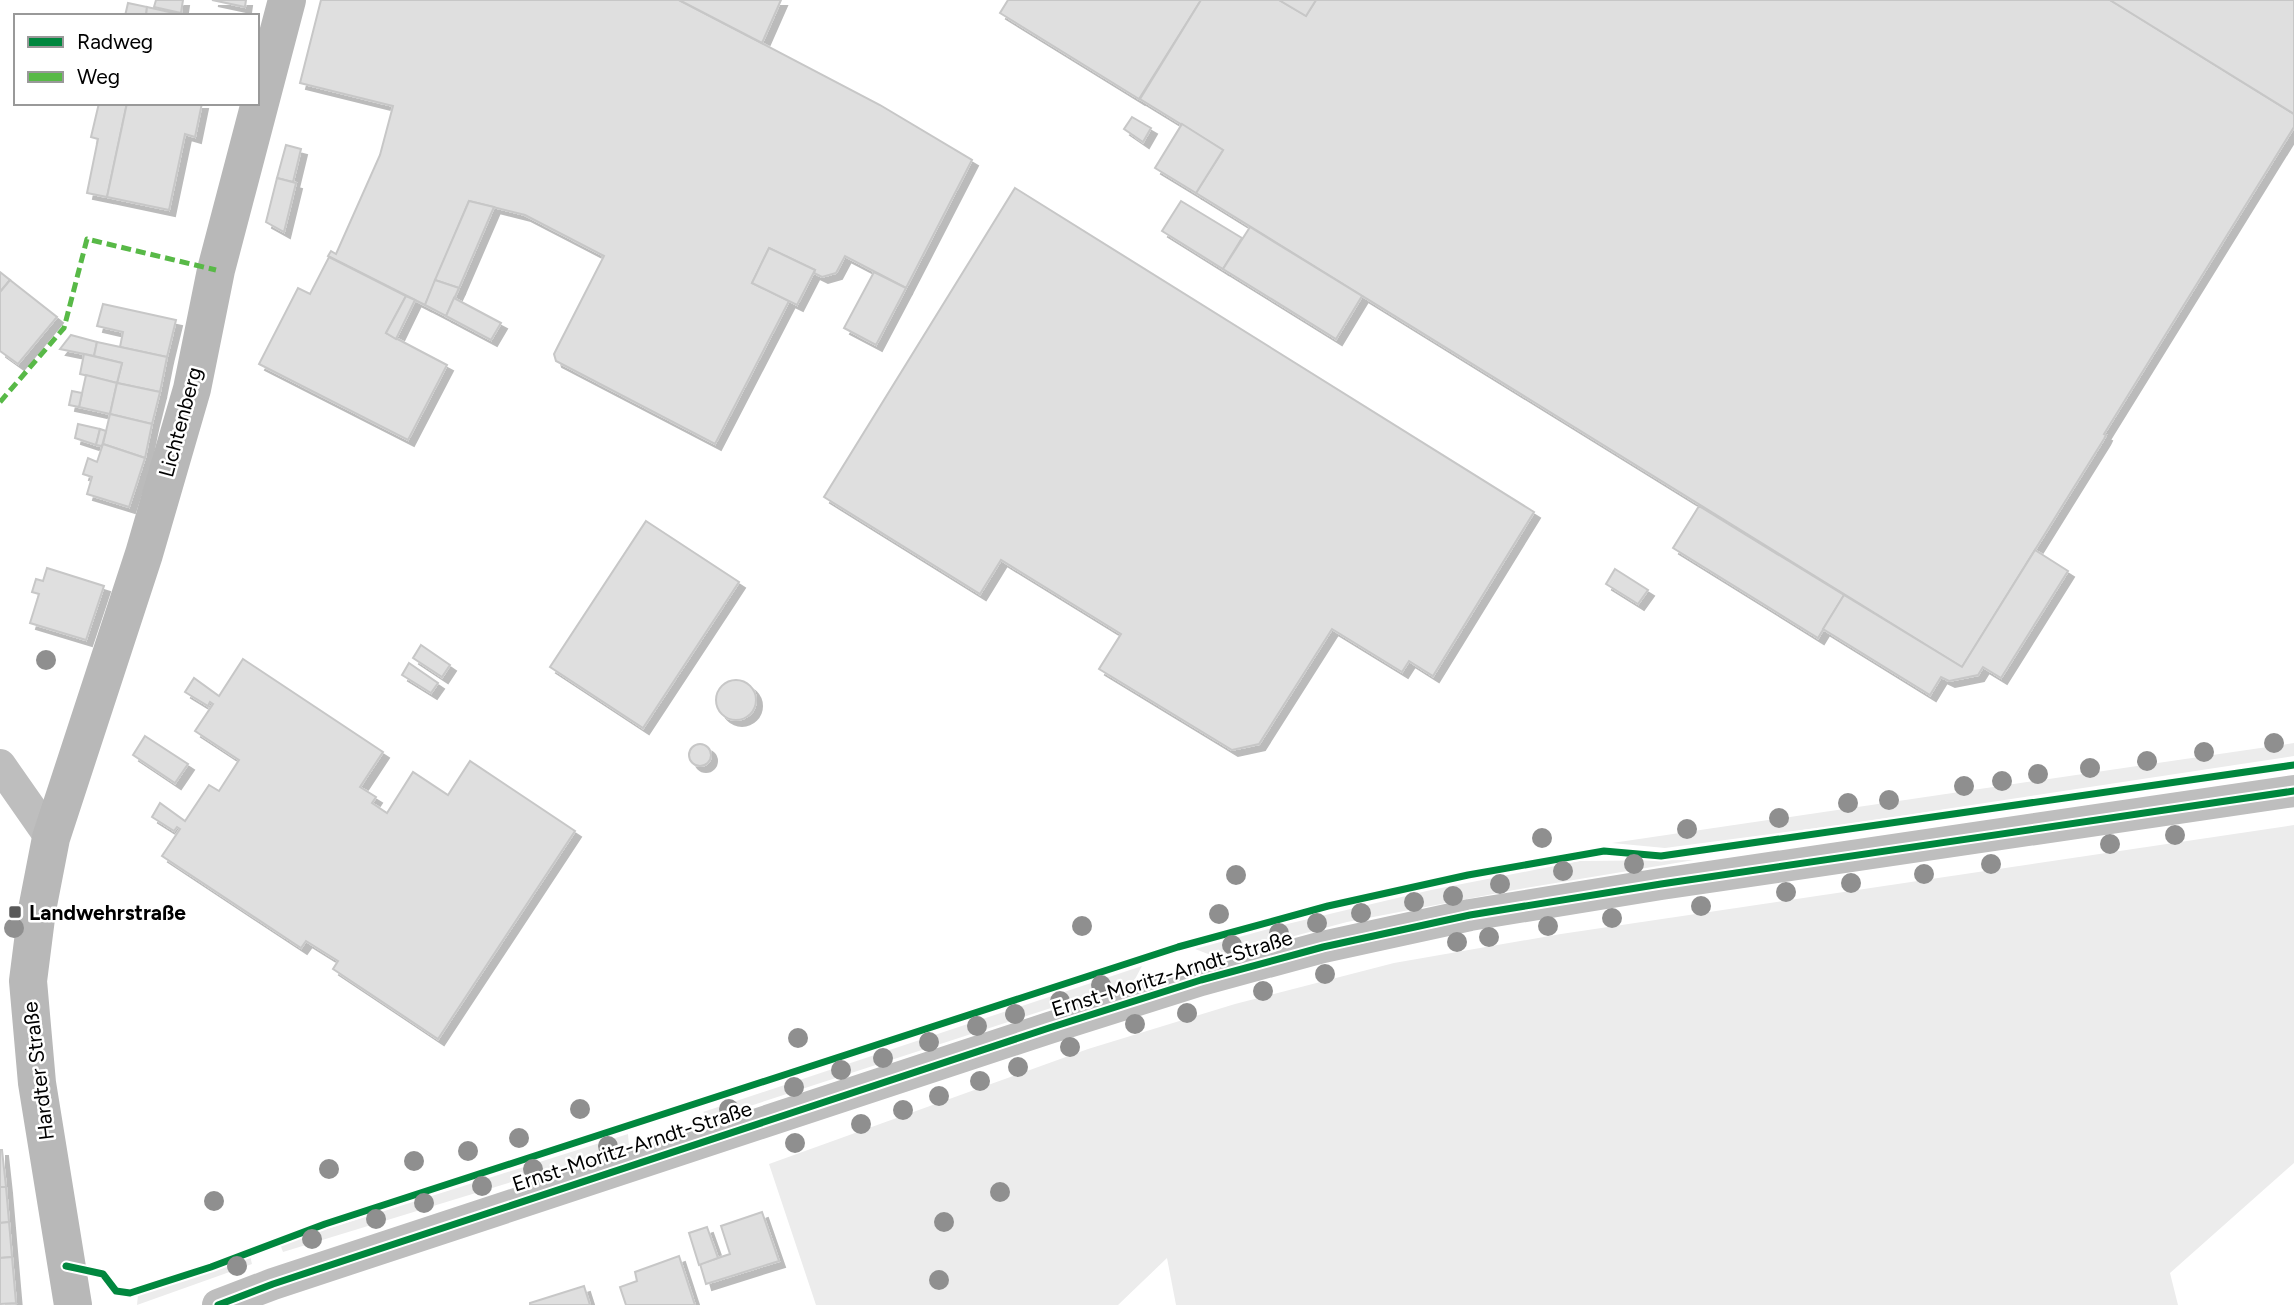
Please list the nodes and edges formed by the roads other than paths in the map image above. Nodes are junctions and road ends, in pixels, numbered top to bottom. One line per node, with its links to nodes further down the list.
1 (287, 0): 4 (main road, Lichtenberg)
2 (0, 765): 4 (street)
3 (2294, 791): 6 (street, Ernst-Moritz-Arndt-Straße)
4 (51, 838): 5 (main road, Hardter Straße)
5 (73, 1305)
6 (218, 1305)

